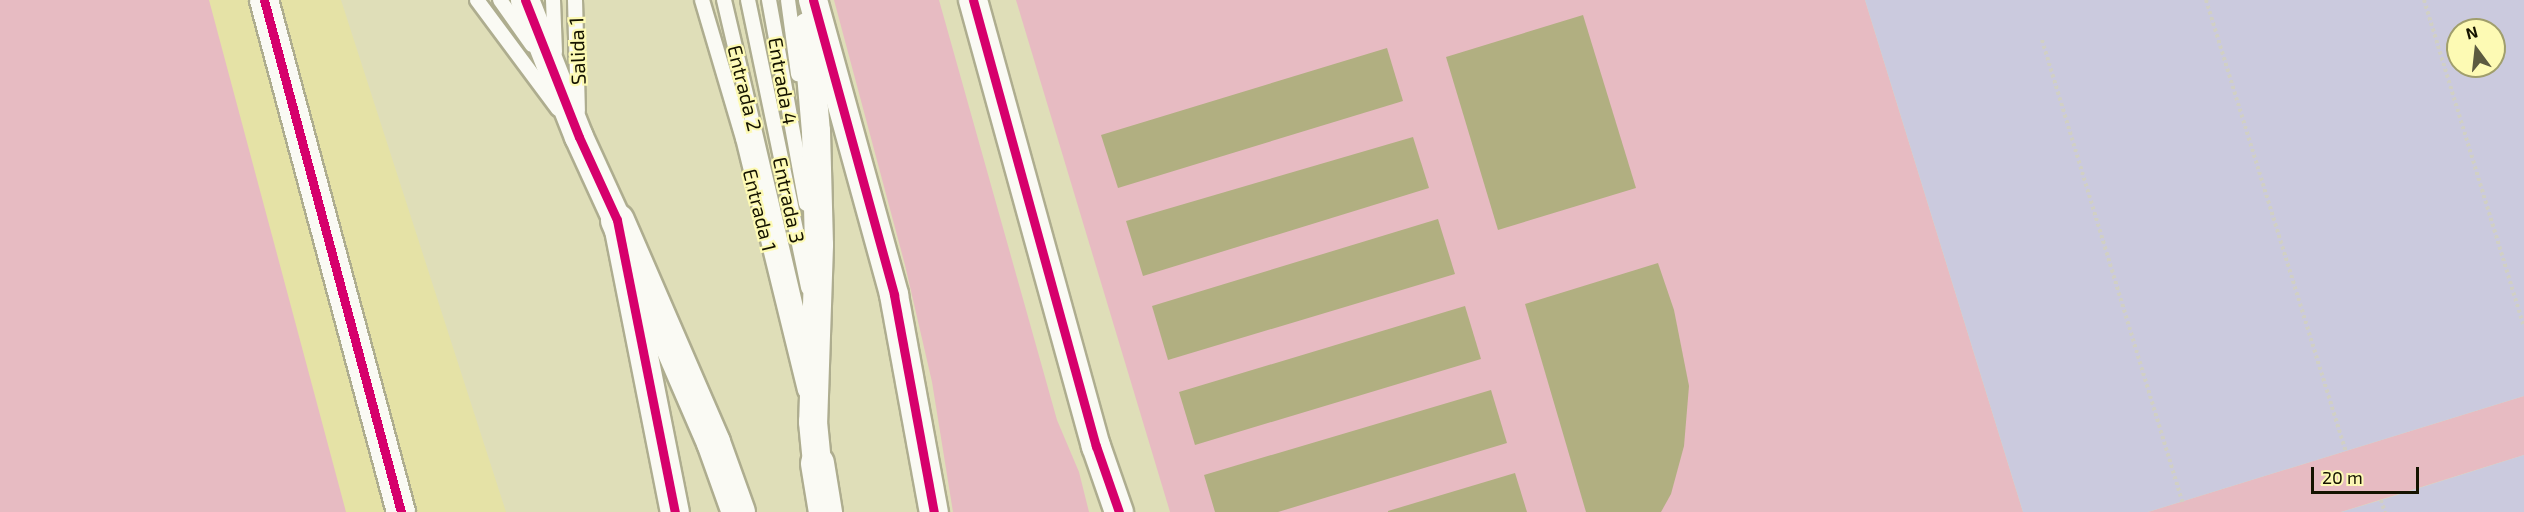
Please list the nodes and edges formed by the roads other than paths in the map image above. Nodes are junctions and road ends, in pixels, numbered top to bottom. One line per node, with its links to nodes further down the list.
1 (264, 0): 25 (street)
2 (477, 0): 16 (lane)
3 (500, 0): 15 (lane)
4 (525, 0): 15 (street)
5 (553, 0): 15 (lane)
6 (575, 0): 16 (lane, Salida 1)
7 (702, 0): 22 (lane, Entrada 1)
8 (724, 0): 21 (lane, Entrada 2)
9 (748, 0): 20 (lane, Entrada 3)
10 (770, 0): 19 (lane, Entrada 4)
11 (788, 0): 17 (lane)
12 (805, 0): 17 (street)
13 (813, 0): 29 (street)
14 (973, 0): 23 (street)
15 (556, 78): 16 (street)
16 (579, 137): 18 (street)
17 (818, 206): 19 (street)
18 (617, 220): 26 (street); 27 (highway)
19 (818, 268): 20 (street)
20 (816, 329): 21 (street)
21 (814, 387): 22 (street)
22 (813, 422): 24 (street)
23 (1096, 446): 30 (street); 31 (street)
24 (817, 462): 28 (highway)
25 (401, 512)
26 (675, 512)
27 (738, 512)
28 (825, 512)
29 (934, 512)
30 (1111, 512)
31 (1119, 512)

